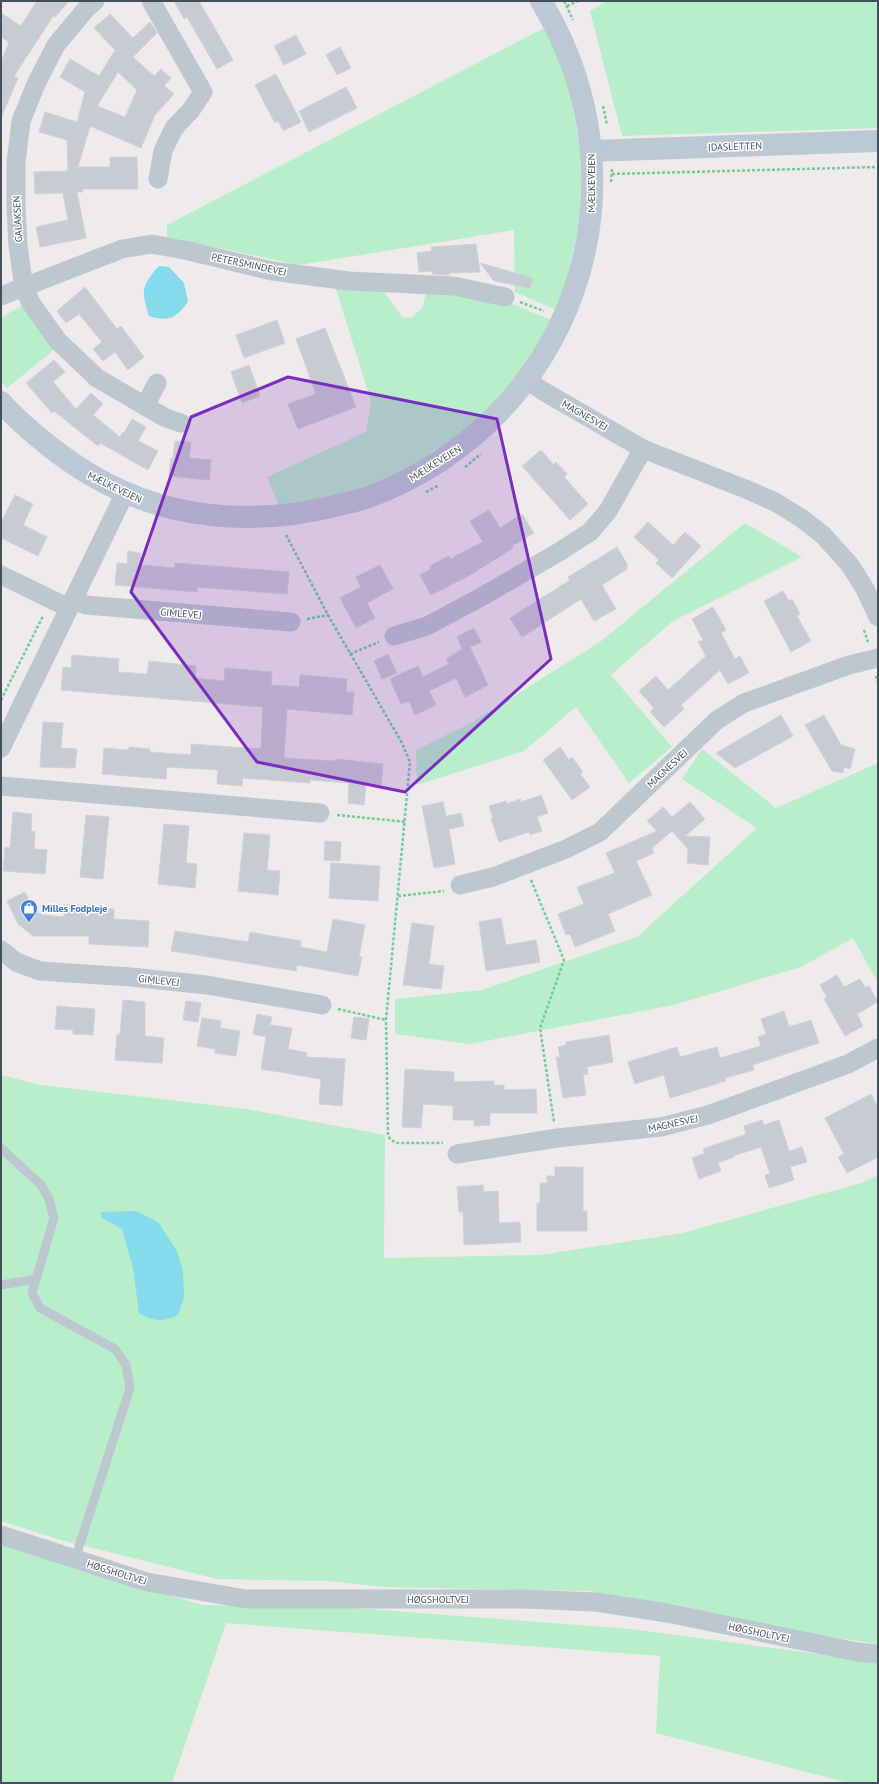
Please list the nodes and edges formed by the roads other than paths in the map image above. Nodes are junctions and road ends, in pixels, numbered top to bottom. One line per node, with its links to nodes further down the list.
1 (95, 1): 7 (street, GALAKSEN)
2 (151, 1): 6 (street)
3 (541, 1): 5 (street, MÆLKEVEJEN)
4 (878, 141): 5 (street, IDASLETTEN)
5 (602, 151): 10 (street, MÆLKEVEJEN)
6 (158, 179)
7 (24, 288): 8 (street, PETERSMINDEVEJ); 9 (street, PETERSMINDEVEJ); 13 (street, GALAKSEN)
8 (1, 296)
9 (505, 297)
10 (527, 380): 15 (street, MAGNESVEJ); 16 (street, MÆLKEVEJEN)
11 (157, 383): 13 (street)
12 (1, 402): 16 (street, MÆLKEVEJEN)
13 (145, 406): 14 (street, GALAKSEN)
14 (181, 423)
15 (643, 449): 19 (street, MAGNESVEJ); 21 (street)
16 (125, 493): 18 (street)
17 (1, 575): 18 (street, GIMLEVEJ)
18 (71, 603): 20 (street, GIMLEVEJ); 23 (street)
19 (870, 621)
20 (291, 622)
21 (394, 636)
22 (875, 659): 26 (street, MAGNESVEJ)
23 (1, 748)
24 (1, 786): 25 (street)
25 (320, 813)
26 (460, 885)
27 (1, 950): 28 (street, GIMLEVEJ)
28 (322, 1005)
29 (878, 1048): 31 (street, MAGNESVEJ)
30 (1, 1148): 32 (lane)
31 (457, 1154)
32 (36, 1279): 33 (lane); 35 (lane)
33 (1, 1285)
34 (1, 1535): 35 (street, HØGSHOLTVEJ)
35 (75, 1558): 36 (street, HØGSHOLTVEJ)
36 (878, 1654)

